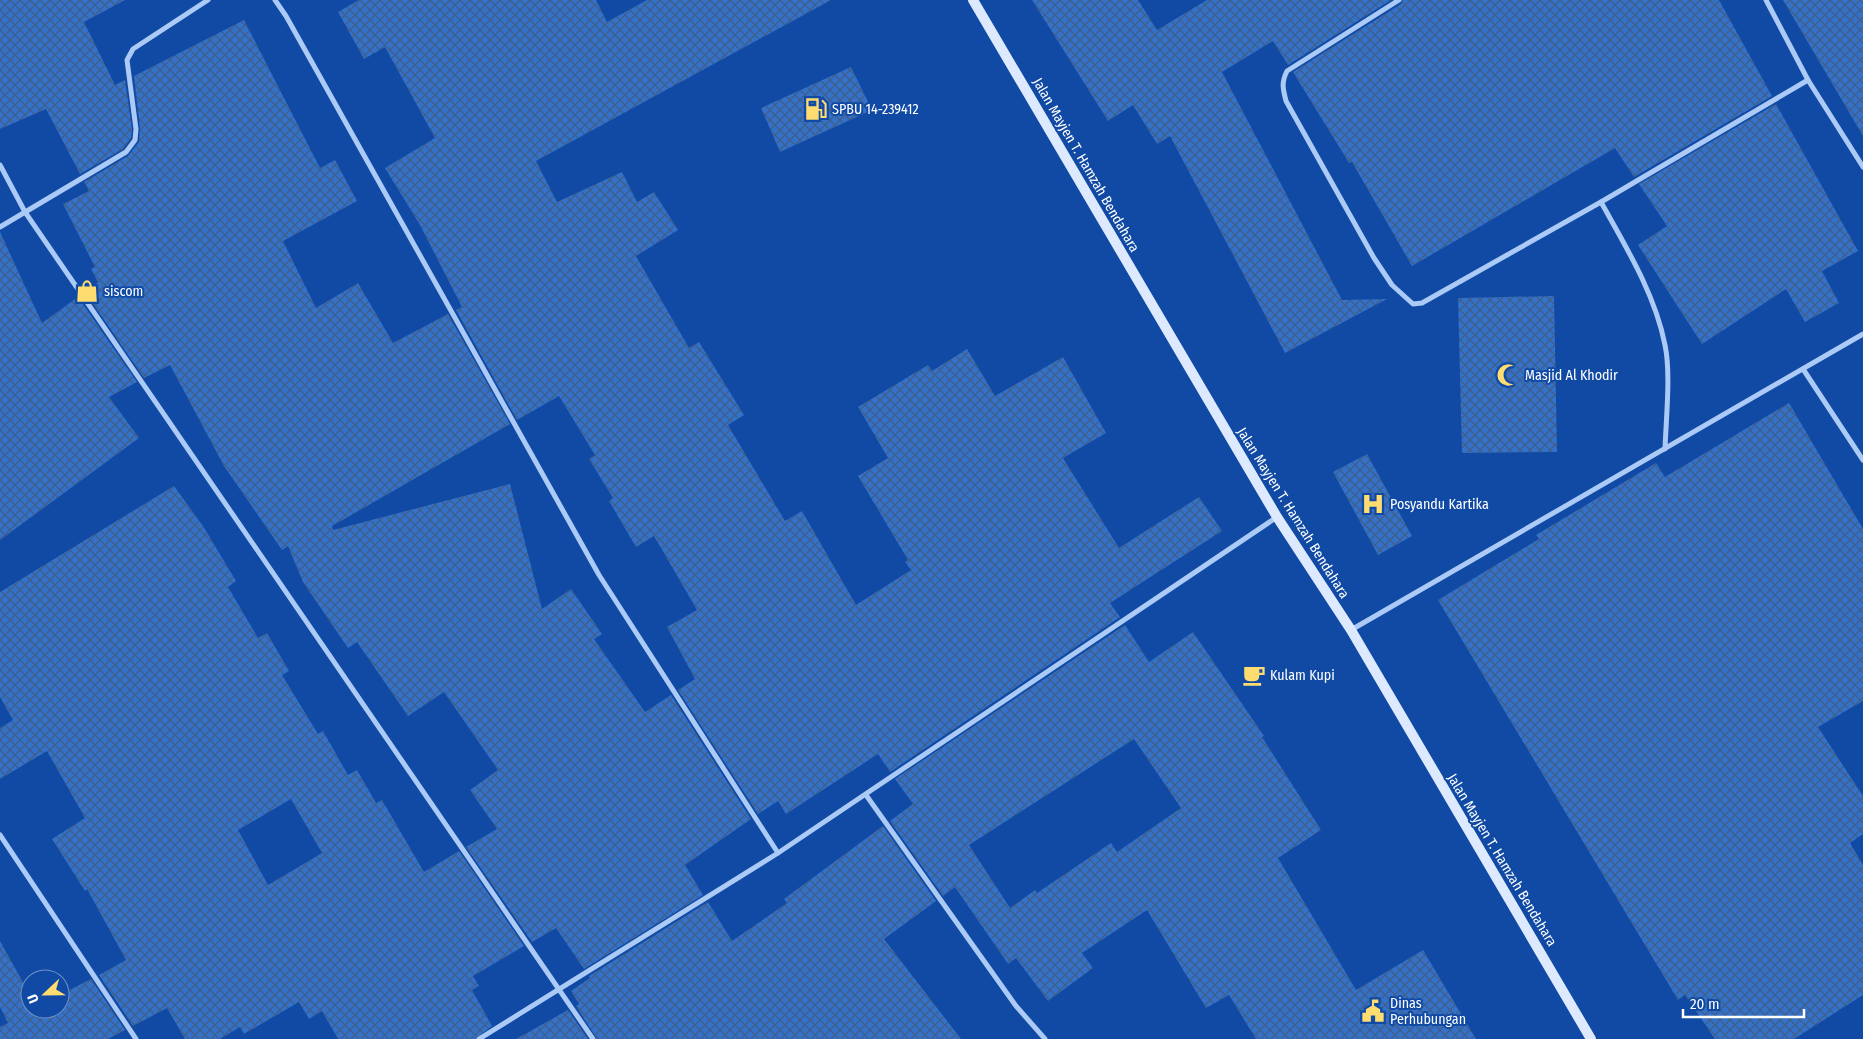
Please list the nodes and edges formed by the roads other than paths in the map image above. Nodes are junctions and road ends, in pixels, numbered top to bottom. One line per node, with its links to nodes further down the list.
1 (208, 0): 10 (street)
2 (275, 0): 20 (street)
3 (973, 0): 16 (street, Jalan Mayjen T. Hamzah Bendahara)
4 (1399, 0): 9 (street)
5 (1766, 0): 6 (street)
6 (1808, 80): 8 (street); 9 (street)
7 (0, 165): 10 (street)
8 (1863, 167)
9 (1602, 202): 14 (street)
10 (25, 212): 11 (street); 21 (street)
11 (0, 227)
12 (1863, 334): 13 (street)
13 (1803, 369): 14 (street); 15 (street)
14 (1665, 449): 17 (street)
15 (1863, 460)
16 (1277, 517): 17 (street, Jalan Mayjen T. Hamzah Bendahara); 18 (street)
17 (1351, 630): 26 (street, Jalan Mayjen T. Hamzah Bendahara)
18 (866, 795): 20 (street); 25 (street)
19 (0, 835): 22 (street)
20 (778, 853): 21 (street)
21 (560, 989): 23 (street); 24 (street)
22 (136, 1039)
23 (479, 1039)
24 (593, 1039)
25 (1045, 1039)
26 (1592, 1039)

